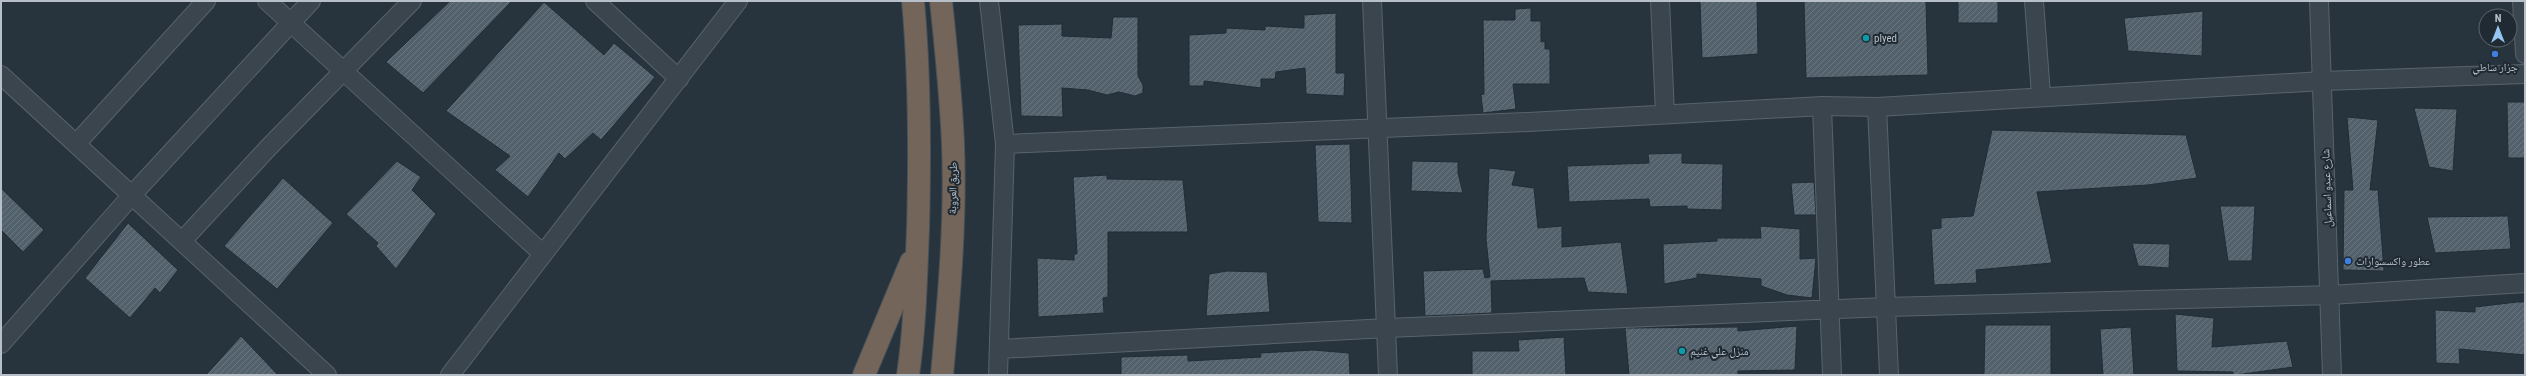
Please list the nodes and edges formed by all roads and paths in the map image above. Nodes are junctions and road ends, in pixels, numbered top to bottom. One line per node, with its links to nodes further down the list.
1 (206, 1): 27 (street)
2 (267, 1): 15 (street)
3 (311, 1): 15 (street)
4 (412, 1): 17 (street)
5 (595, 1): 20 (street)
6 (738, 1): 20 (street)
7 (913, 1): 31 (highway)
8 (941, 1): 44 (highway, طريق العروبة)
9 (989, 1): 28 (street)
10 (1372, 1): 26 (street)
11 (1660, 1): 25 (street)
12 (2034, 1): 22 (street)
13 (2319, 1): 21 (street, شارع عبدو اسماعيل)
14 (2522, 1): 16 (street)
15 (290, 24): 17 (street); 29 (street)
16 (2525, 54)
17 (343, 70): 30 (street); 32 (street)
18 (2525, 74): 21 (street)
19 (1, 75): 27 (street)
20 (679, 79): 32 (street)
21 (2323, 81): 22 (street); 34 (street, شارع عبدو اسماعيل)
22 (2041, 96): 24 (street)
23 (1822, 106): 24 (street); 25 (street); 36 (street)
24 (1877, 106): 35 (street)
25 (1665, 114): 26 (street)
26 (1379, 127): 28 (street); 37 (street)
27 (76, 144): 29 (street)
28 (1005, 144): 39 (street)
29 (132, 195): 30 (street); 38 (street)
30 (183, 240): 40 (street)
31 (918, 246): 42 (highway); 43 (highway)
32 (543, 254): 41 (street)
33 (2525, 282): 34 (street)
34 (2330, 295): 35 (street); 49 (street, شارع عبدو اسماعيل)
35 (1887, 307): 36 (street); 48 (street)
36 (1828, 309): 37 (street); 47 (street)
37 (1387, 328): 39 (street); 46 (street)
38 (1, 344)
39 (1000, 349): 45 (street)
40 (327, 375)
41 (450, 375)
42 (864, 375)
43 (908, 375)
44 (942, 375)
45 (998, 375)
46 (1388, 375)
47 (1832, 375)
48 (1889, 375)
49 (2332, 375)

